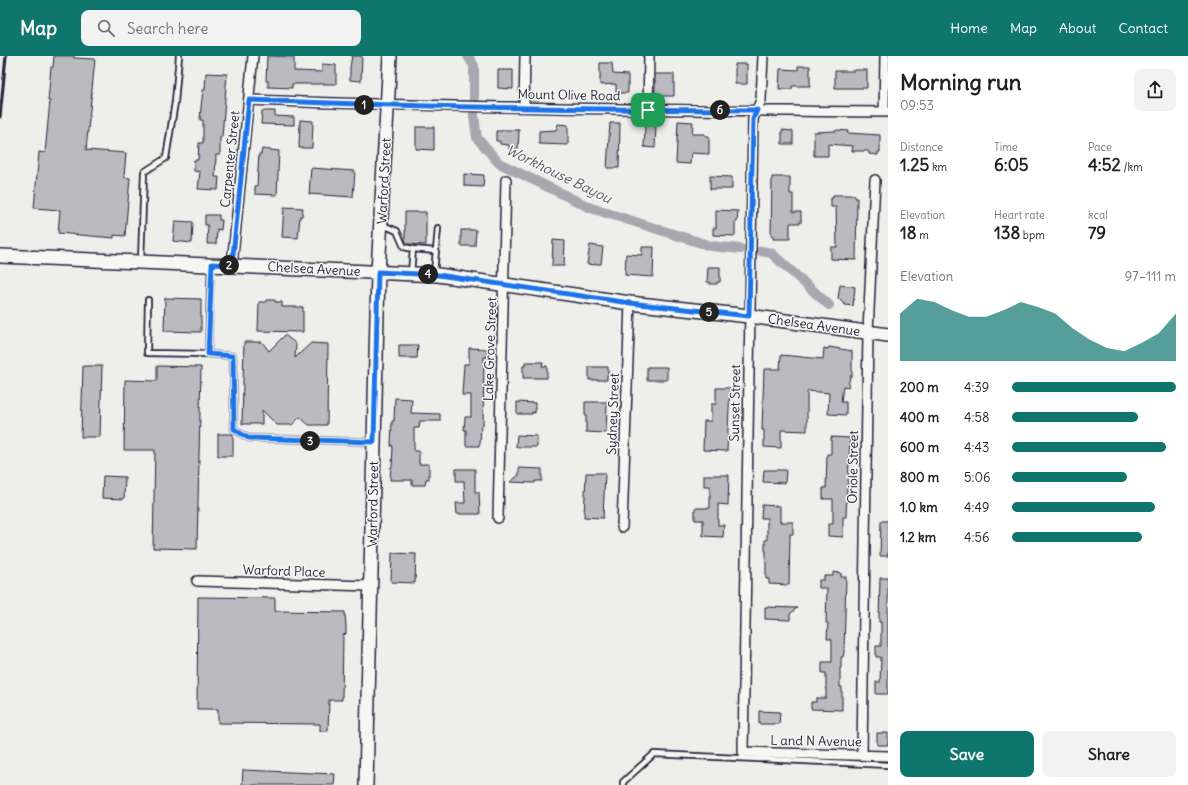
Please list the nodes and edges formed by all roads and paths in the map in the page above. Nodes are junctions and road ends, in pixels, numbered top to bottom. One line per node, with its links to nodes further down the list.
1 (178, 56): 21 (lane)
2 (253, 56): 8 (street, Carpenter Street)
3 (390, 56): 9 (main road, Warford Street)
4 (525, 56): 10 (street)
5 (649, 56): 11 (street)
6 (763, 56): 12 (street, Sunset Street)
7 (885, 56): 13 (street)
8 (249, 100): 9 (street, Mount Olive Road); 23 (street, Carpenter Street)
9 (388, 105): 10 (street, Mount Olive Road); 16 (main road, Warford Street)
10 (524, 107): 11 (street, Mount Olive Road)
11 (648, 110): 12 (street, Mount Olive Road)
12 (757, 110): 13 (street, Mount Olive Road); 30 (street, Sunset Street)
13 (886, 112)
14 (506, 180): 27 (street, Lake Grove Street)
15 (875, 180): 31 (street, Oriole Street)
16 (381, 224): 18 (lane); 24 (main road, Warford Street)
17 (438, 228): 19 (lane)
18 (413, 249): 19 (lane); 25 (lane)
19 (436, 251): 26 (lane)
20 (0, 256): 21 (main road, Chelsea Avenue)
21 (141, 261): 22 (main road, Chelsea Avenue)
22 (212, 264): 23 (main road, Chelsea Avenue); 33 (lane)
23 (232, 265): 24 (main road, Chelsea Avenue)
24 (378, 272): 25 (main road, Chelsea Avenue); 34 (main road, Warford Street)
25 (411, 273): 26 (main road, Chelsea Avenue)
26 (434, 275): 27 (main road, Chelsea Avenue)
27 (504, 285): 29 (main road, Chelsea Avenue); 35 (street, Lake Grove Street)
28 (148, 300): 33 (lane)
29 (630, 303): 30 (main road, Chelsea Avenue); 36 (street, Sydney Street)
30 (749, 316): 31 (main road, Chelsea Avenue); 39 (street, Sunset Street)
31 (868, 332): 32 (main road, Chelsea Avenue); 40 (street, Oriole Street)
32 (888, 335)
33 (208, 354): 34 (lane)
34 (374, 442): 38 (main road, Warford Street)
35 (498, 518)
36 (622, 527)
37 (197, 581): 38 (street, Warford Place)
38 (370, 586): 43 (main road, Warford Street)
39 (743, 752): 40 (street, L and N Avenue)
40 (862, 755): 41 (street, L and N Avenue)
41 (888, 756)
42 (888, 765): 44 (lane)
43 (366, 785)
44 (623, 785)

